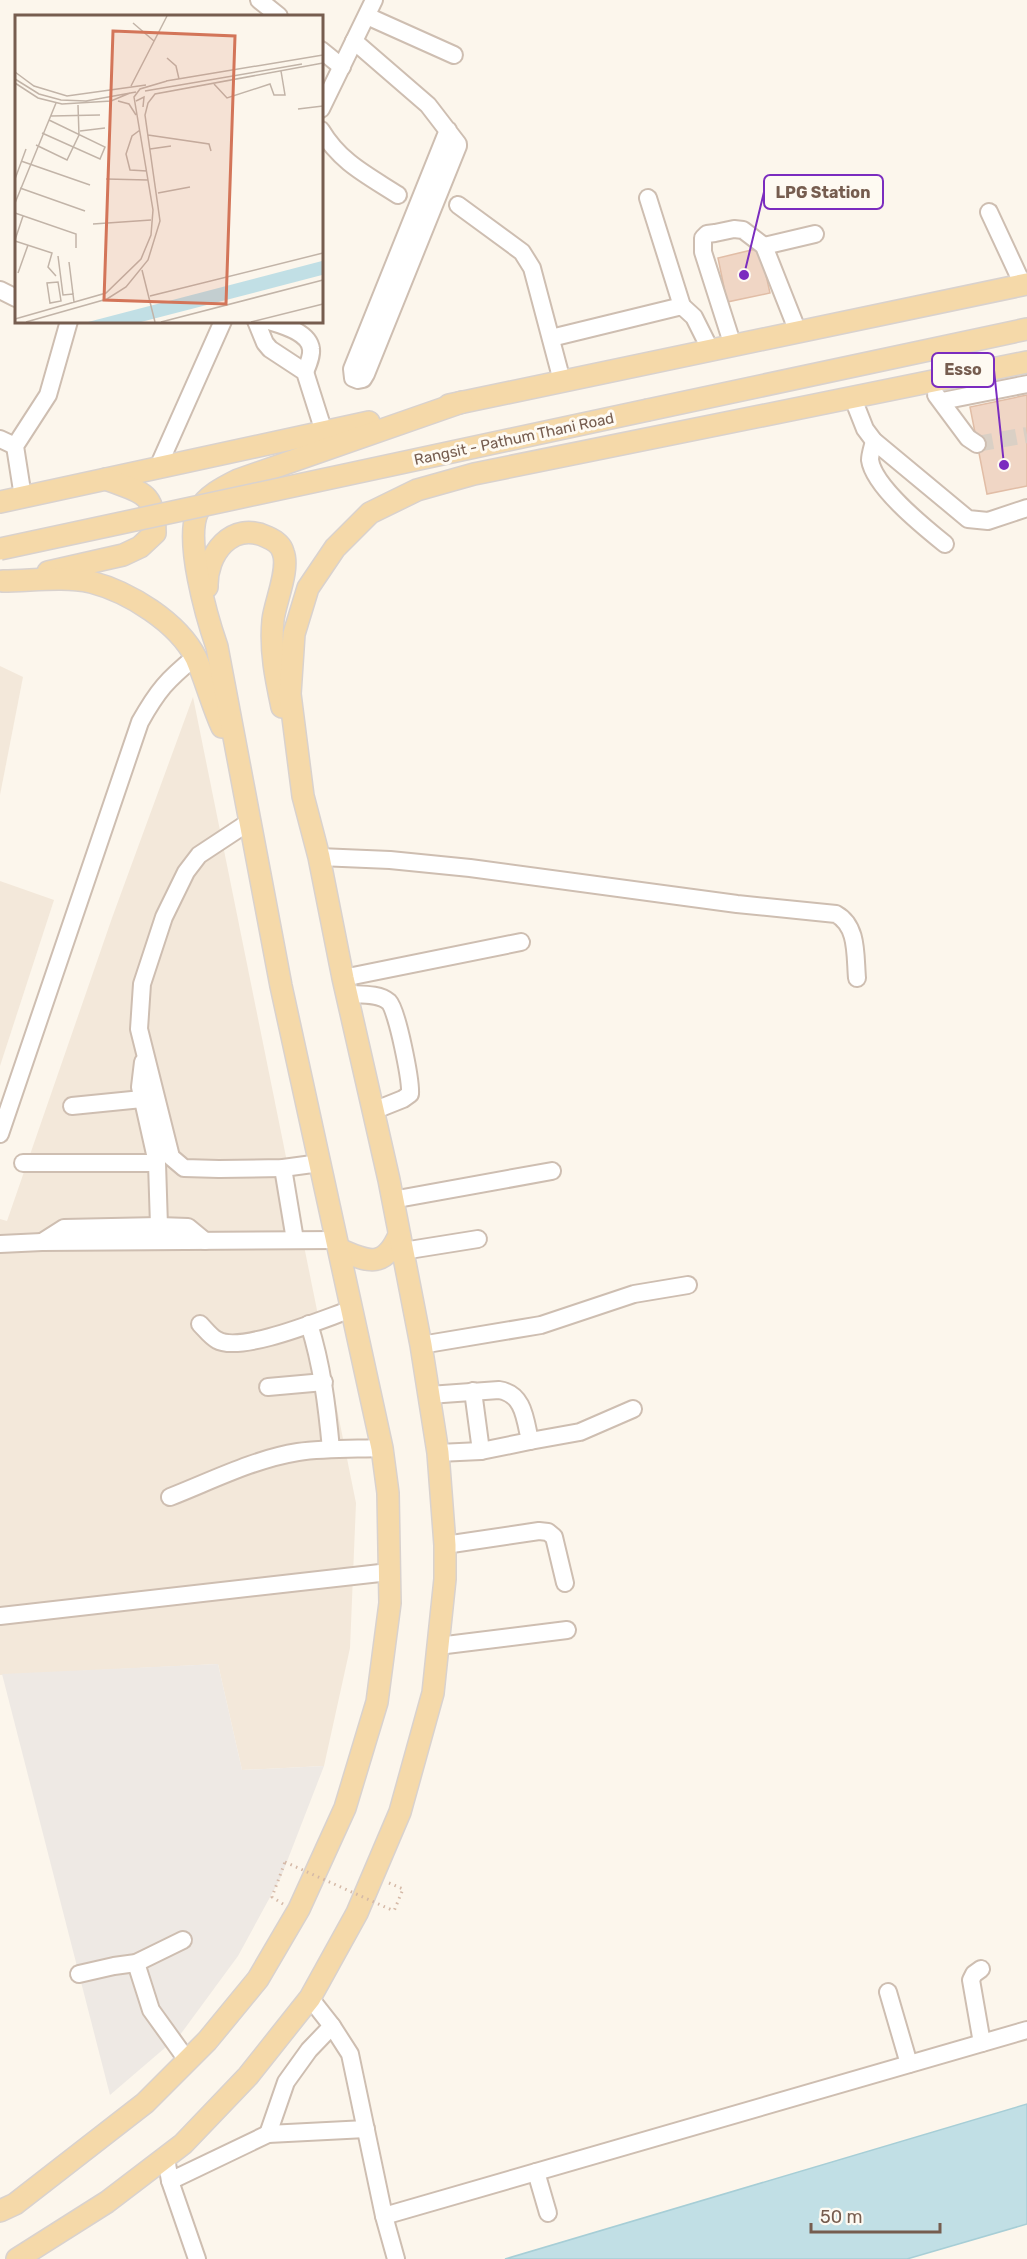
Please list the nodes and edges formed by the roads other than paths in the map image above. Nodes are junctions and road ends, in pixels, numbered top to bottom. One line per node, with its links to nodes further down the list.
1 (259, 0): 3 (street)
2 (374, 0): 4 (street)
3 (278, 15)
4 (367, 15): 5 (street); 7 (street)
5 (354, 41): 8 (street); 10 (street)
6 (322, 51): 8 (street)
7 (454, 55)
8 (342, 67): 9 (street)
9 (322, 107)
10 (448, 130): 14 (street); 14 (street)
11 (322, 132): 12 (street)
12 (398, 195)
13 (648, 198): 24 (street)
14 (428, 200): 17 (street); 19 (street)
15 (458, 205): 31 (street)
16 (989, 212): 21 (street)
17 (406, 231): 19 (street); 19 (street)
18 (815, 234): 20 (street)
19 (422, 237)
20 (764, 246): 30 (street); 32 (street)
21 (1025, 285): 30 (main road)
22 (0, 290): 23 (street)
23 (15, 298)
24 (682, 306): 31 (street); 33 (street)
25 (223, 322): 46 (street)
26 (256, 322): 35 (street)
27 (271, 322): 35 (street)
28 (65, 323): 44 (street)
29 (1027, 329): 52 (main road, Rangsit - Pathum Thani Road, bridge)
30 (798, 332): 32 (main road)
31 (551, 338): 36 (street)
32 (733, 346): 33 (main road)
33 (711, 351): 36 (main road)
34 (1027, 362): 37 (main road)
35 (306, 372): 42 (street)
36 (562, 381): 41 (main road)
37 (926, 382): 39 (main road); 40 (street)
38 (1027, 384): 40 (street)
39 (852, 396): 43 (street); 57 (main road)
40 (942, 401): 45 (street)
41 (462, 402): 42 (main road); 54 (main road)
42 (324, 432): 46 (main road)
43 (874, 441): 50 (street); 51 (street)
44 (7, 443): 48 (street)
45 (977, 444)
46 (158, 467): 47 (main road)
47 (106, 479): 48 (main road); 53 (main road)
48 (23, 497): 49 (main road)
49 (0, 502)
50 (1027, 508)
51 (945, 544)
52 (0, 549)
53 (2, 582): 55 (main road)
54 (217, 647): 56 (main road); 57 (main road)
55 (195, 657): 56 (main road); 67 (street)
56 (238, 763): 58 (main road)
57 (303, 796): 59 (main road)
58 (249, 822): 63 (street); 70 (main road)
59 (319, 857): 61 (street); 62 (main road)
60 (521, 942): 62 (street)
61 (857, 978)
62 (345, 986): 66 (main road); 66 (street)
63 (144, 1052): 64 (street); 71 (street)
64 (142, 1099): 65 (street); 69 (street)
65 (72, 1106)
66 (373, 1111): 73 (main road)
67 (0, 1134)
68 (23, 1163): 69 (street)
69 (157, 1163): 74 (street)
70 (320, 1163): 71 (street); 81 (main road)
71 (283, 1168): 76 (street)
72 (552, 1171): 73 (street)
73 (392, 1200): 79 (main road)
74 (159, 1226): 77 (street); 78 (street)
75 (478, 1239): 79 (street)
76 (295, 1240): 77 (street); 81 (street)
77 (205, 1241): 78 (street)
78 (42, 1242): 80 (street)
79 (401, 1243): 81 (main road); 86 (main road)
80 (0, 1244)
81 (338, 1244): 83 (main road)
82 (688, 1285): 86 (street)
83 (352, 1309): 85 (street); 93 (main road)
84 (200, 1324): 85 (street)
85 (309, 1324): 87 (street)
86 (421, 1346): 90 (main road)
87 (324, 1382): 88 (street); 94 (street)
88 (268, 1387)
89 (473, 1391): 90 (street); 92 (street); 95 (street)
90 (429, 1395): 96 (main road)
91 (633, 1409): 92 (street)
92 (530, 1441): 95 (street)
93 (382, 1448): 94 (street); 99 (main road)
94 (331, 1449): 97 (street)
95 (480, 1451): 96 (street)
96 (438, 1454): 98 (main road)
97 (170, 1497)
98 (445, 1545): 100 (street); 103 (main road)
99 (389, 1572): 101 (street); 113 (main road)
100 (566, 1583)
101 (0, 1616)
102 (567, 1630): 103 (street)
103 (438, 1646): 109 (main road)
104 (183, 1940): 105 (street)
105 (136, 1963): 107 (street); 113 (street)
106 (981, 1969): 112 (street)
107 (79, 1974)
108 (888, 1992): 114 (street)
109 (310, 1998): 110 (street); 117 (main road)
110 (332, 2026): 115 (street); 116 (street)
111 (1027, 2030): 112 (street)
112 (982, 2043): 114 (street)
113 (187, 2060): 120 (main road)
114 (909, 2064): 118 (street)
115 (366, 2129): 116 (street); 122 (street)
116 (268, 2134): 119 (street)
117 (166, 2158): 119 (street); 123 (main road)
118 (536, 2172): 121 (street); 122 (street)
119 (170, 2181): 124 (street)
120 (0, 2211)
121 (548, 2213)
122 (384, 2216): 125 (street)
123 (17, 2259)
124 (197, 2259)
125 (396, 2259)

